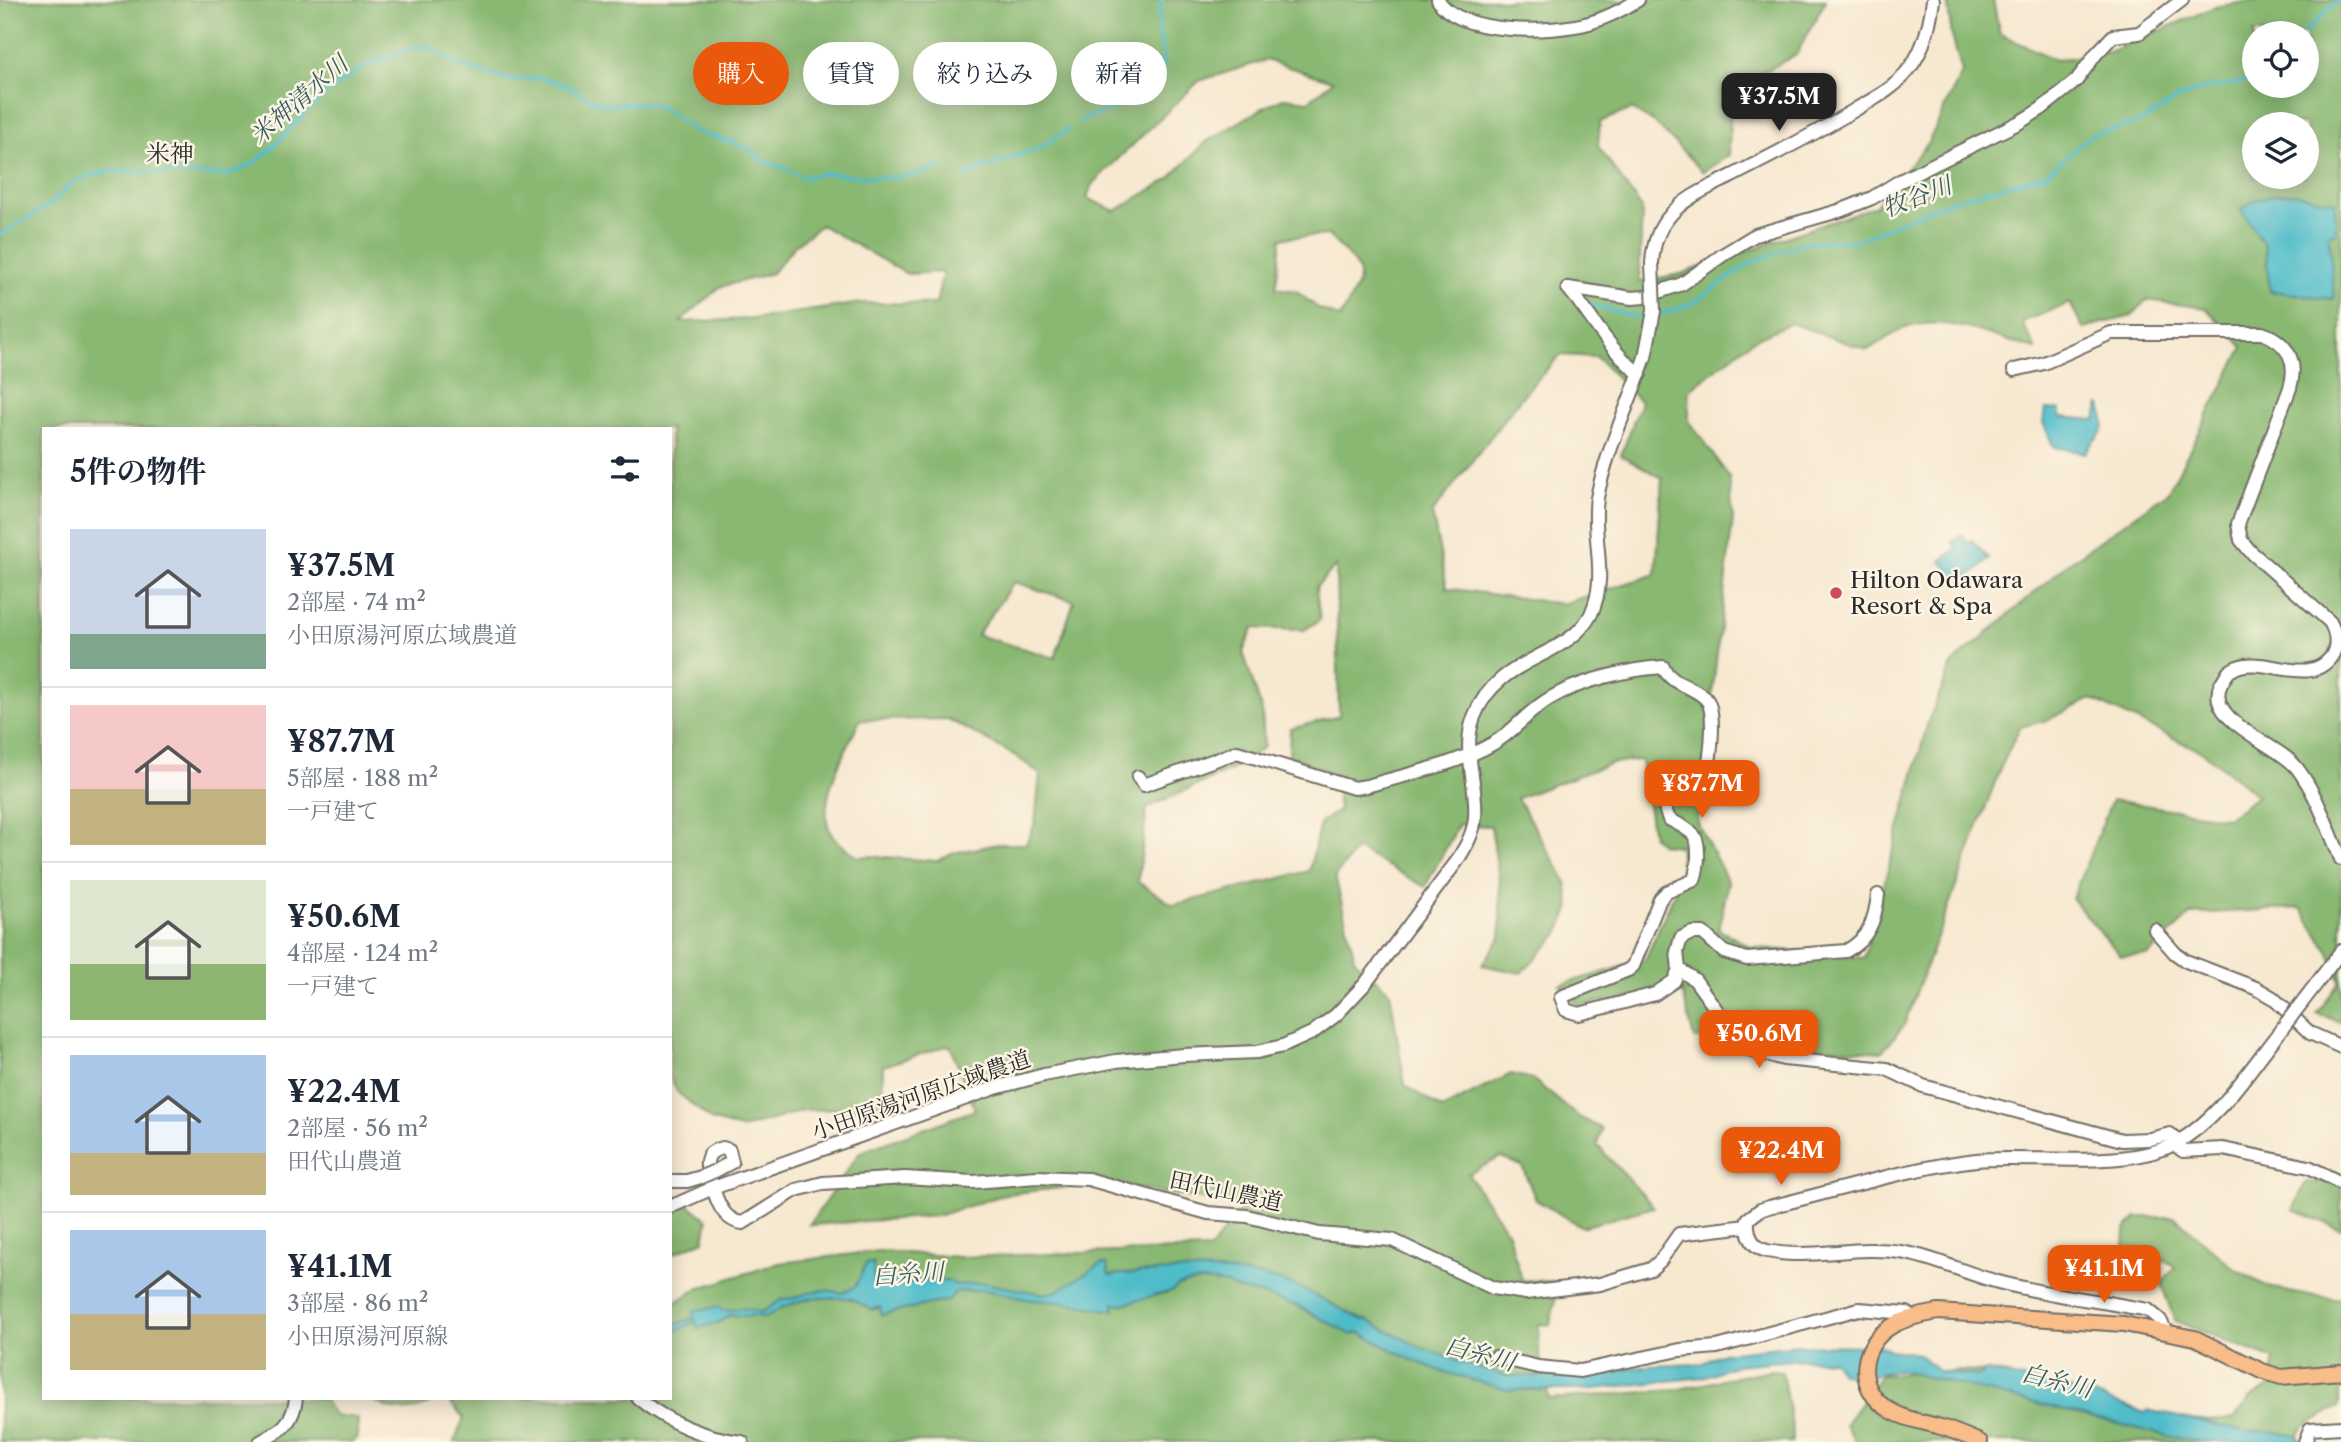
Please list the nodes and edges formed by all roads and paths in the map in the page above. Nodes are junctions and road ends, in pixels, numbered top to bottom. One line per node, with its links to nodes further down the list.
1 (1438, 0): 2 (street)
2 (1638, 0)
3 (1933, 0): 6 (street, 小田原湯河原広域農道, bridge)
4 (2182, 0): 6 (street)
5 (2014, 370): 9 (street)
6 (1640, 374): 7 (street, 小田原湯河原広域農道)
7 (1469, 755): 8 (street); 13 (street); 22 (street, 小田原湯河原広域農道)
8 (1138, 776)
9 (2341, 859)
10 (1878, 895): 13 (street)
11 (2155, 930): 14 (street)
12 (2341, 951): 15 (street, bridge)
13 (1679, 969): 15 (street)
14 (2341, 1047)
15 (2176, 1143): 21 (street); 24 (street)
16 (709, 1173): 22 (street, 田代山農道, bridge)
17 (709, 1173): 18 (street, 田代山農道, bridge)
18 (709, 1173)
19 (709, 1173): 20 (street, 田代山農道, bridge)
20 (672, 1181)
21 (2341, 1184)
22 (713, 1188): 23 (street, 小田原湯河原広域農道); 24 (street, 田代山農道)
23 (672, 1206)
24 (1747, 1226): 26 (street)
25 (1912, 1317): 26 (main road); 27 (street); 36 (main road)
26 (2166, 1332): 28 (main road)
27 (1496, 1357)
28 (2341, 1372)
29 (296, 1400): 34 (street)
30 (640, 1400): 32 (street)
31 (2341, 1427): 33 (street)
32 (736, 1441): 35 (street)
33 (2305, 1441)
34 (260, 1442)
35 (742, 1442)
36 (1980, 1442)

